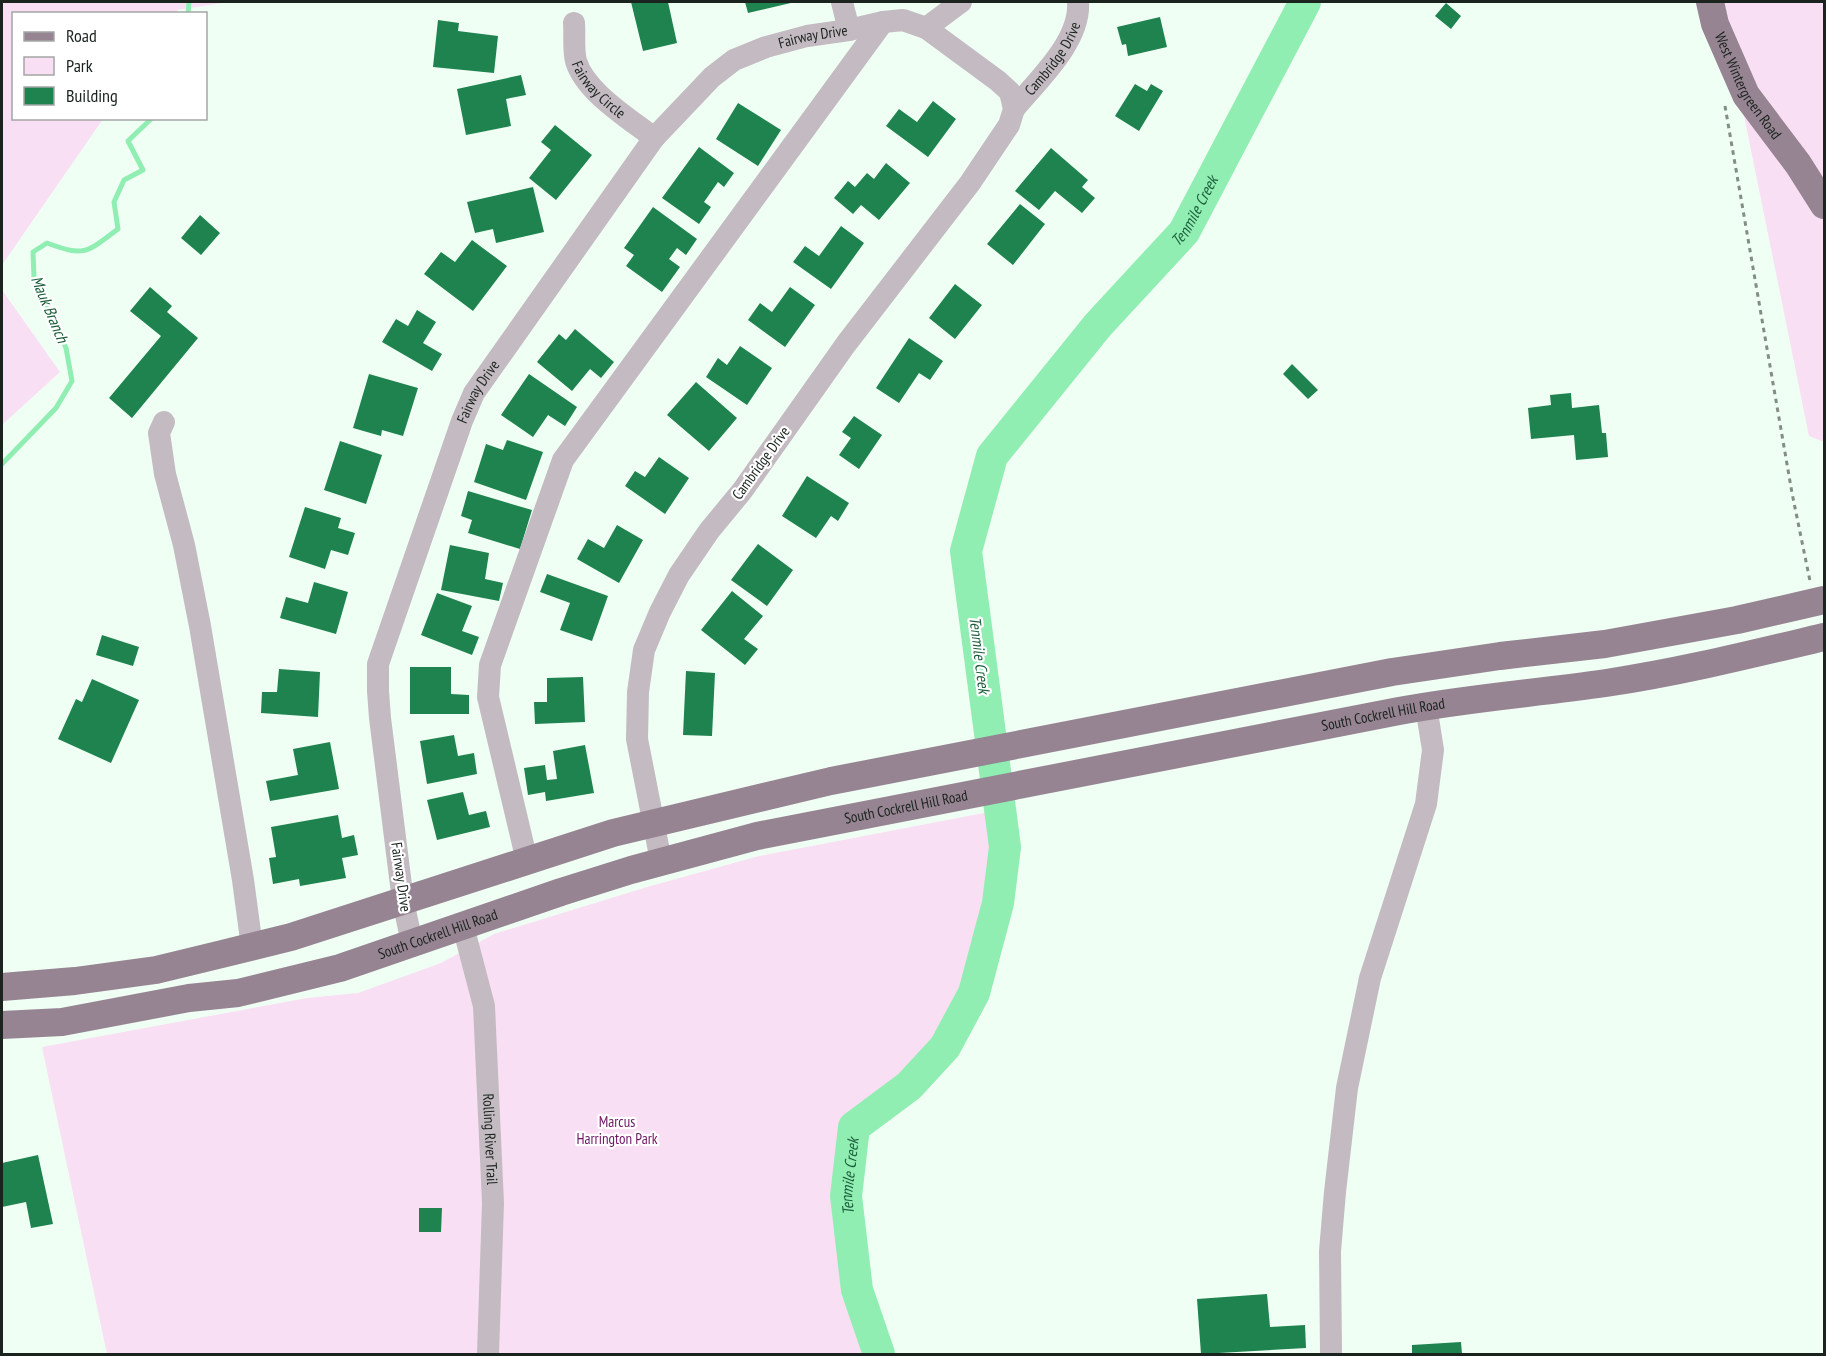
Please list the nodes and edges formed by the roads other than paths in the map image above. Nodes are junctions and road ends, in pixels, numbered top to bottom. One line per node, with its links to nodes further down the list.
1 (842, 2): 8 (street, Fairway Drive)
2 (961, 2): 7 (street)
3 (1078, 2): 9 (street, Cambridge Drive)
4 (1710, 2): 11 (main road, West Wintergreen Road)
5 (883, 21): 7 (street, Cambridge Drive); 8 (street, Cambridge Drive); 20 (street)
6 (574, 23): 10 (street, Fairway Circle)
7 (926, 28): 9 (street, Cambridge Drive)
8 (849, 30): 10 (street, Fairway Drive)
9 (1014, 109): 19 (street, Cambridge Drive)
10 (654, 138): 23 (street, Fairway Drive)
11 (1798, 164): 12 (main road, West Wintergreen Road); 13 (main road, West Wintergreen Road)
12 (1824, 190)
13 (1824, 205)
14 (164, 422): 26 (street)
15 (1820, 601): 17 (main road)
16 (1824, 637): 18 (main road, South Cockrell Hill Road)
17 (1428, 666): 18 (main road); 19 (main road)
18 (1429, 705): 21 (main road, South Cockrell Hill Road); 30 (street)
19 (652, 824): 20 (main road); 21 (street, Cambridge Drive)
20 (527, 861): 22 (main road)
21 (660, 861): 24 (main road, South Cockrell Hill Road)
22 (454, 885): 23 (main road); 24 (main road)
23 (403, 902): 25 (street, Fairway Drive); 26 (main road)
24 (463, 926): 25 (main road, South Cockrell Hill Road); 29 (street, Rolling River Trail)
25 (412, 943): 28 (main road, South Cockrell Hill Road)
26 (252, 947): 27 (main road)
27 (2, 987)
28 (2, 1025)
29 (488, 1354)
30 (1331, 1354)

